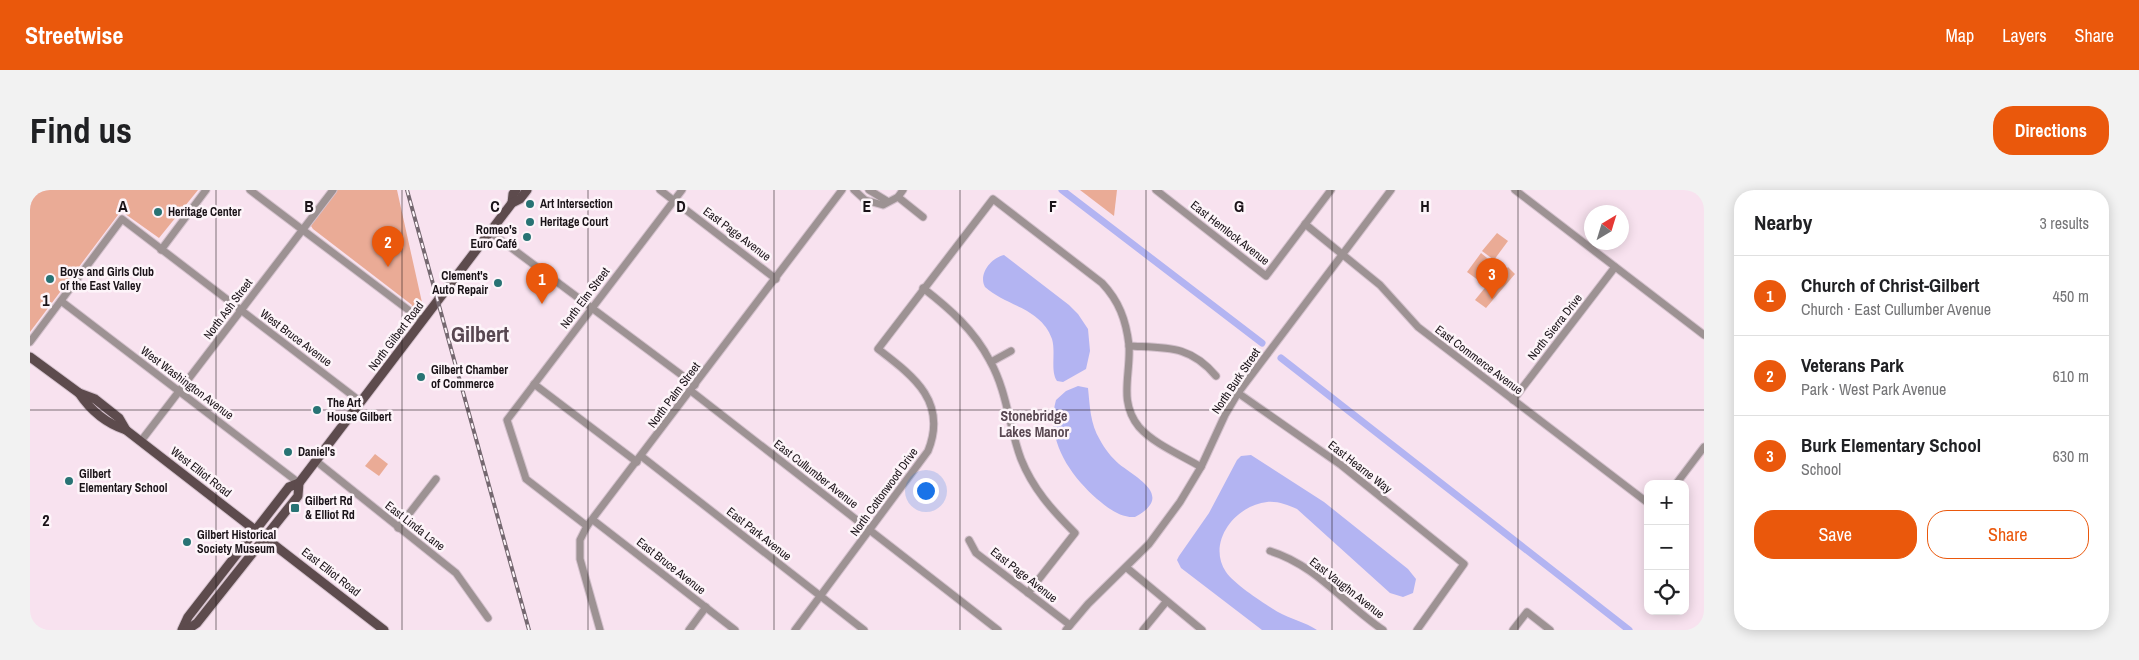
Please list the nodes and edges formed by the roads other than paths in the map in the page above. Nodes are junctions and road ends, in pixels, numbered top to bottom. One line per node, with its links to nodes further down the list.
1 (206, 190): 24 (street)
2 (250, 190): 22 (street)
3 (333, 190): 22 (street, North Ash Street)
4 (516, 190): 19 (main road, North Gilbert Road)
5 (527, 190): 19 (main road, North Gilbert Road)
6 (660, 190): 17 (street, East Page Avenue)
7 (682, 190): 17 (street, North Elm Street)
8 (842, 190): 27 (street, North Palm Street)
9 (854, 190): 18 (street)
10 (870, 190): 18 (street)
11 (903, 190): 16 (street)
12 (1156, 190): 21 (street, East Hemlock Avenue)
13 (1331, 190): 21 (street)
14 (1391, 190): 25 (street, North Burk Street)
15 (1515, 190): 26 (street)
16 (898, 197): 18 (street); 20 (street)
17 (674, 201): 27 (street, East Page Avenue); 30 (street, North Elm Street)
18 (887, 201)
19 (512, 203): 23 (main road, North Gilbert Road)
20 (923, 217)
21 (1305, 224): 25 (street, East Commerce Avenue)
22 (303, 230): 31 (street, North Ash Street); 32 (street)
23 (490, 232): 30 (street, East Cullumber Avenue); 32 (main road, North Gilbert Road)
24 (161, 250): 29 (street, West Bruce Avenue); 31 (street, West Bruce Avenue)
25 (1344, 254): 43 (street, North Burk Street); 44 (street, East Commerce Avenue)
26 (1615, 267): 33 (street); 44 (street, North Sierra Drive)
27 (776, 279): 41 (street, North Palm Street)
28 (924, 288): 35 (street, North Cottonwood Drive); 38 (street); 58 (street, North Cottonwood Drive)
29 (61, 301): 34 (street); 42 (street, West Washington Avenue)
30 (592, 308): 40 (street, North Elm Street); 41 (street, East Cullumber Avenue)
31 (241, 311): 42 (street, North Ash Street); 45 (street, West Bruce Avenue)
32 (423, 321): 45 (main road, North Gilbert Road)
33 (1704, 335)
34 (30, 342)
35 (1129, 346): 39 (street); 51 (street)
36 (1011, 351): 38 (street)
37 (30, 357): 47 (main road, West Elliot Road)
38 (991, 362): 63 (street)
39 (1216, 376)
40 (534, 384): 46 (street, North Elm Street); 49 (street, East Park Avenue)
41 (693, 388): 49 (street, North Palm Street); 58 (street, East Cullumber Avenue)
42 (179, 392): 47 (street, North Ash Street); 54 (street, West Washington Avenue)
43 (1238, 393): 51 (street, North Burk Street); 81 (street, East Hearne Way)
44 (1513, 400): 55 (street, East Commerce Avenue)
45 (361, 402): 50 (main road, North Gilbert Road)
46 (507, 420): 56 (street, East Bruce Avenue)
47 (141, 441): 59 (main road, West Elliot Road)
48 (1704, 447): 53 (street)
49 (639, 459): 56 (street, North Palm Street); 64 (street, East Park Avenue)
50 (316, 461): 54 (main road, North Gilbert Road); 57 (street, East Linda Lane)
51 (1201, 467): 62 (street, North Burk Street)
52 (436, 479): 57 (street)
53 (1679, 480)
54 (299, 483): 59 (main road, North Gilbert Road)
55 (1644, 501)
56 (590, 523): 66 (street, East Bruce Avenue); 72 (street, North Palm Street)
57 (398, 528): 67 (street, East Linda Lane)
58 (870, 530): 64 (street, North Cottonwood Drive); 77 (street, East Cullumber Avenue)
59 (261, 534): 69 (main road); 70 (main road); 71 (main road, East Elliot Road)
60 (969, 540): 63 (street, East Page Avenue)
61 (1270, 551): 80 (street, East Vaughn Avenue)
62 (1126, 568): 65 (street); 68 (street, North Burk Street)
63 (1028, 593): 68 (street, East Page Avenue)
64 (820, 596): 75 (street, North Cottonwood Drive); 76 (street, East Park Avenue)
65 (1166, 602): 78 (street); 79 (street)
66 (706, 607): 73 (street); 74 (street, East Bruce Avenue)
67 (488, 618)
68 (1068, 627)
69 (182, 630)
70 (187, 630)
71 (384, 630)
72 (600, 630)
73 (689, 630)
74 (735, 630)
75 (796, 630)
76 (864, 630)
77 (998, 630)
78 (1143, 630)
79 (1202, 630)
80 (1383, 630)
81 (1417, 630)
82 (1513, 630): 83 (street)
83 (1550, 630)

